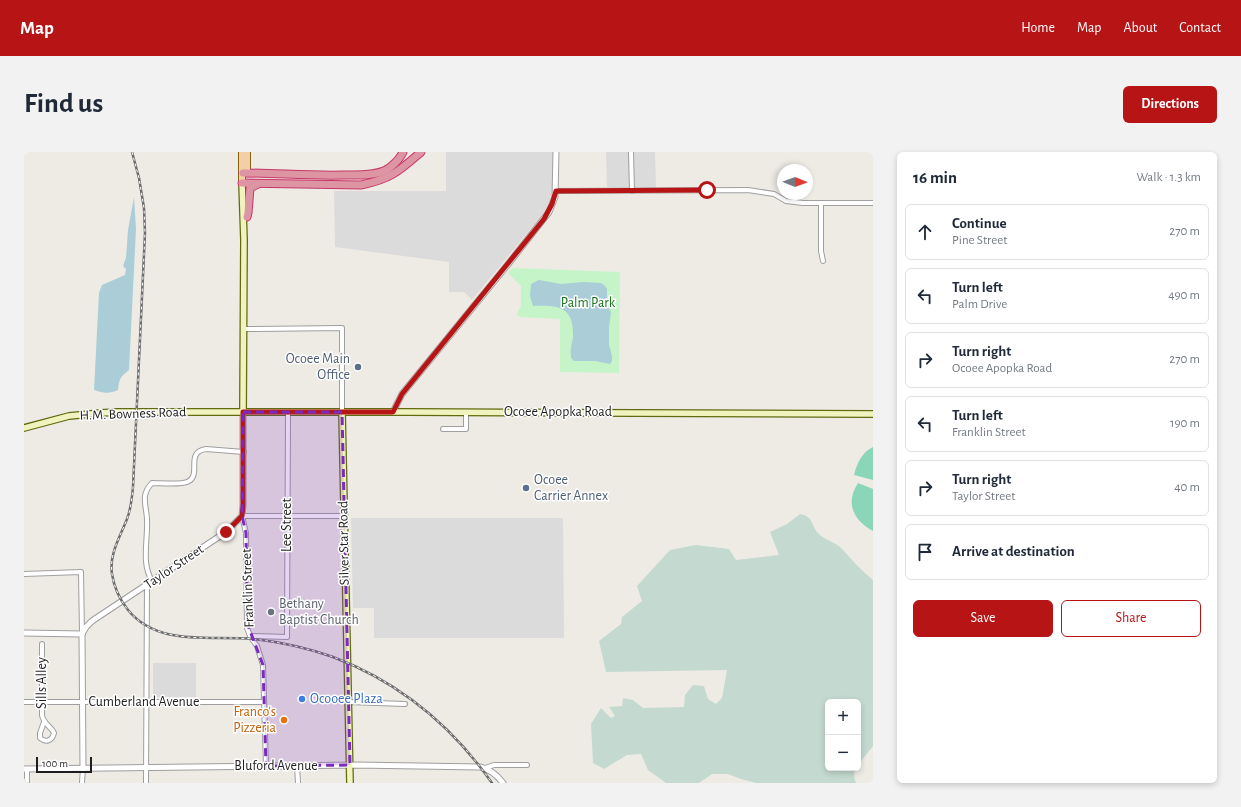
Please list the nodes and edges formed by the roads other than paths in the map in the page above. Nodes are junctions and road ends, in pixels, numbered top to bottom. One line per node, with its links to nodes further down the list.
1 (242, 152): 7 (main road, Franklin Street)
2 (248, 152): 7 (main road, Franklin Street)
3 (403, 152): 7 (highway)
4 (421, 152): 9 (highway)
5 (556, 152): 10 (street)
6 (631, 152): 11 (street)
7 (245, 173): 8 (main road, Franklin Street)
8 (245, 183): 9 (highway); 14 (main road, Franklin Street); 15 (main road, Franklin Street)
9 (259, 183): 14 (highway)
10 (556, 191): 11 (street); 21 (street)
11 (632, 191): 12 (street)
12 (820, 203): 13 (street); 16 (street)
13 (873, 203)
14 (247, 217): 15 (main road, Franklin Street)
15 (244, 240): 17 (main road, Franklin Street)
16 (823, 261)
17 (244, 328): 18 (main road, Franklin Street); 20 (street, Silver Star Road)
18 (243, 412): 19 (main road, Ocoee Apopka Road); 24 (main road, H.M. Bowness Road); 26 (street, Franklin Street)
19 (288, 412): 20 (main road, Ocoee Apopka Road); 28 (street, Lee Street)
20 (342, 412): 21 (main road, Ocoee Apopka Road); 29 (main road, Silver Star Road)
21 (393, 412): 22 (main road, Ocoee Apopka Road)
22 (466, 412): 23 (main road, Ocoee Apopka Road); 25 (street)
23 (873, 414)
24 (24, 428)
25 (443, 429)
26 (244, 452): 27 (street, Franklin Street); 31 (street)
27 (242, 516): 28 (street); 31 (street, Taylor Street); 35 (street, Franklin Street)
28 (288, 516): 29 (street); 35 (street, Lee Street)
29 (344, 516): 42 (main road, Silver Star Road)
30 (24, 574): 34 (street)
31 (152, 581): 32 (street, Taylor Street)
32 (147, 584): 34 (street, Taylor Street); 40 (street)
33 (24, 633): 34 (street)
34 (82, 635): 39 (street)
35 (250, 636): 41 (street, Franklin Street)
36 (42, 644): 38 (street, Sills Alley)
37 (24, 702): 38 (street, Cumberland Avenue)
38 (42, 702): 39 (street, Cumberland Avenue); 44 (street, Sills Alley)
39 (82, 702): 40 (street, Cumberland Avenue); 49 (street)
40 (146, 702): 41 (street, Cumberland Avenue); 50 (street)
41 (264, 702): 46 (street, Franklin Street)
42 (348, 702): 43 (street); 48 (main road, Silver Star Road)
43 (405, 704)
44 (44, 722): 44 (street, Sills Alley)
45 (527, 765): 51 (street, Bluford Avenue)
46 (266, 766): 47 (street, Bluford Avenue); 50 (street, Bluford Avenue)
47 (297, 766): 48 (street, Bluford Avenue); 56 (street)
48 (350, 766): 51 (street, Bluford Avenue); 57 (main road, Silver Star Road)
49 (82, 768): 50 (street, Bluford Avenue); 52 (street, Bluford Avenue); 54 (street)
50 (146, 768): 55 (street)
51 (485, 768): 58 (street)
52 (26, 769): 53 (street)
53 (27, 783)
54 (82, 783)
55 (146, 783)
56 (298, 783)
57 (350, 783)
58 (503, 783)

